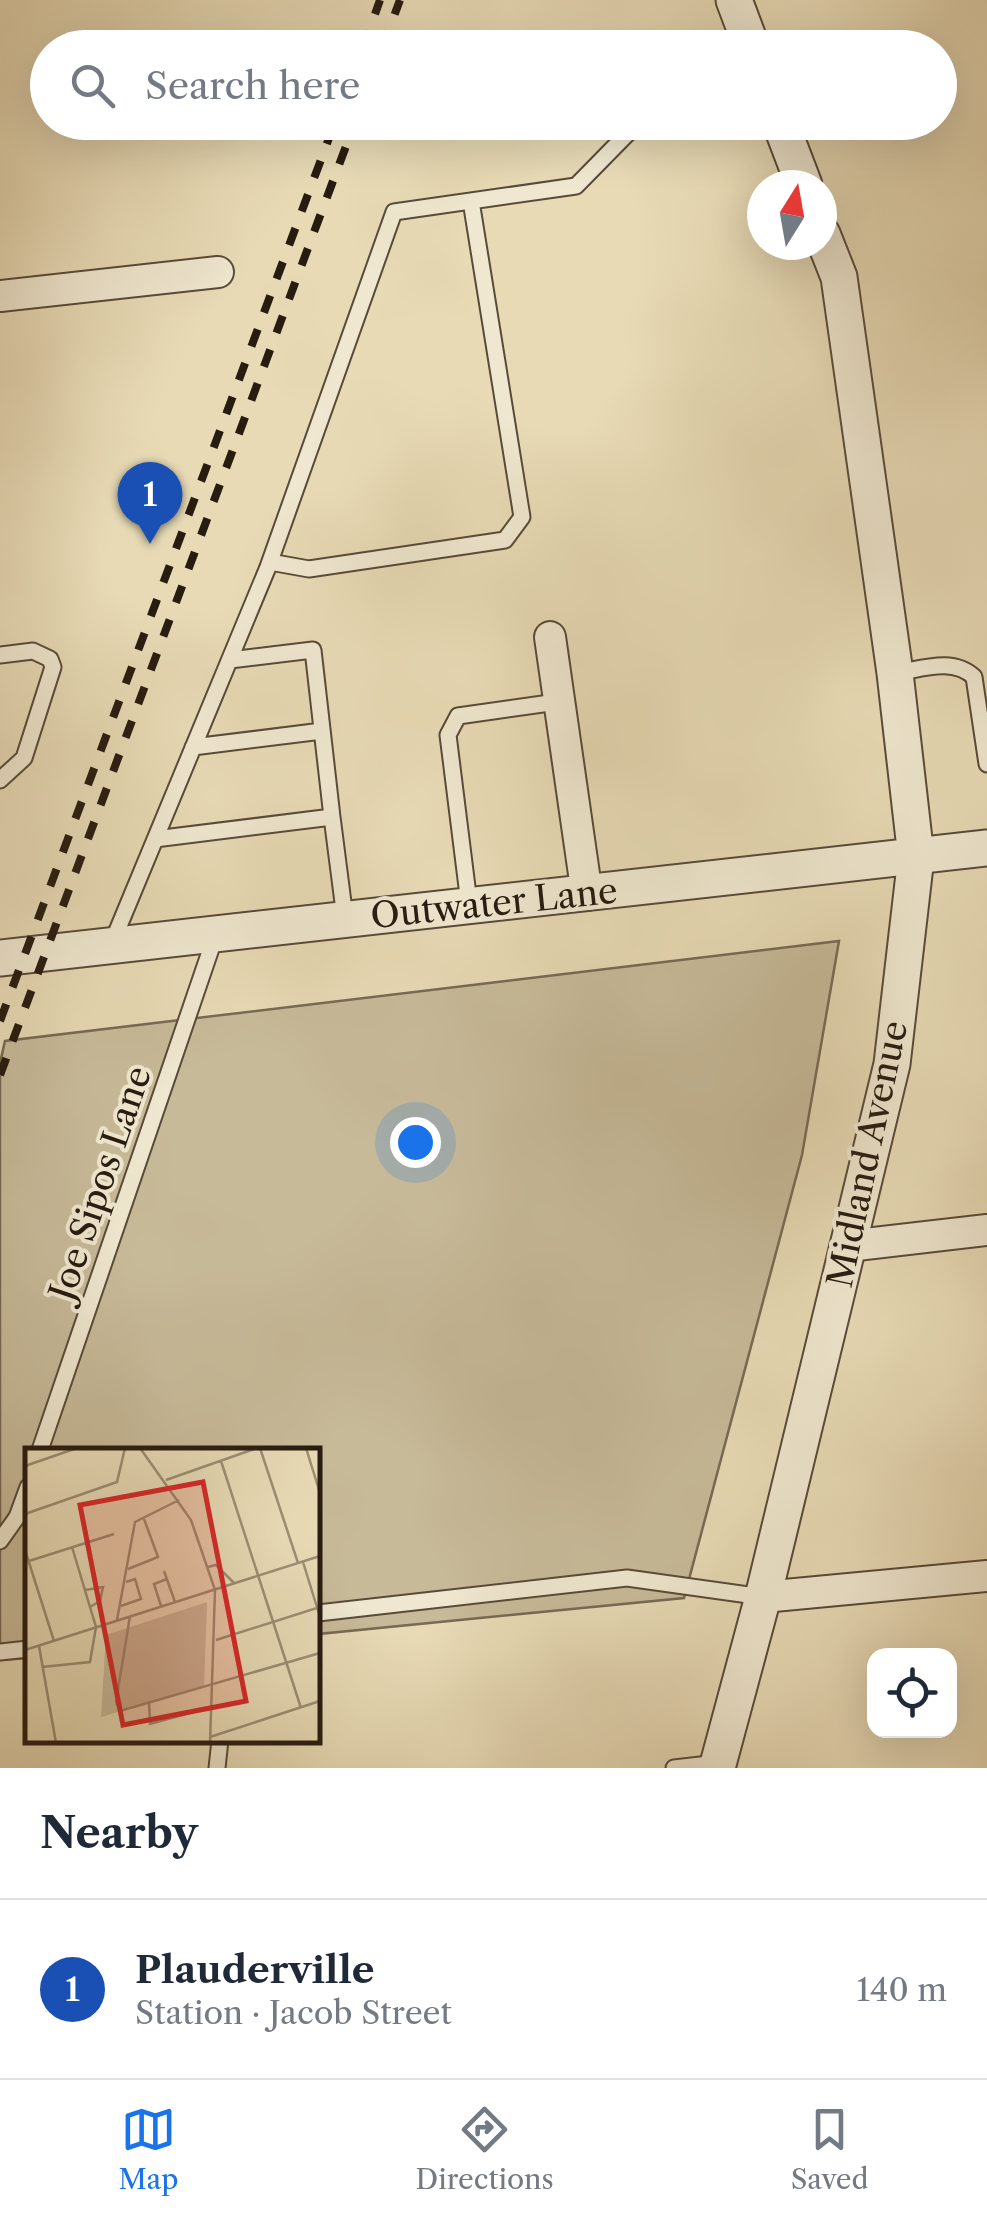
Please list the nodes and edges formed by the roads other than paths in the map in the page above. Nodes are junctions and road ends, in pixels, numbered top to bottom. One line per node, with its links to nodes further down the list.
1 (734, 0): 2 (street)
2 (745, 30)
3 (622, 140): 6 (lane)
4 (787, 140): 5 (street)
5 (798, 170)
6 (471, 201): 10 (lane); 10 (lane)
7 (832, 260): 14 (street, Midland Avenue)
8 (218, 272): 9 (street)
9 (0, 296)
10 (270, 562): 13 (lane)
11 (550, 638): 15 (street)
12 (0, 655): 19 (lane)
13 (230, 660): 16 (lane); 17 (lane)
14 (895, 674): 18 (lane); 23 (street, Midland Avenue)
15 (557, 702): 24 (street); 25 (lane)
16 (322, 731): 17 (lane); 20 (lane)
17 (193, 747): 21 (lane)
18 (987, 764)
19 (0, 780)
20 (332, 816): 21 (lane); 26 (lane)
21 (156, 839): 28 (lane)
22 (987, 848): 23 (street, Outwater Lane)
23 (916, 857): 24 (street, Outwater Lane); 31 (street, Midland Avenue)
24 (587, 894): 25 (street, Outwater Lane)
25 (469, 903): 26 (street, Outwater Lane)
26 (344, 918): 27 (street, Outwater Lane)
27 (216, 934): 28 (street, Outwater Lane); 32 (lane, Joe Sipos Lane)
28 (111, 946): 29 (street, Outwater Lane)
29 (0, 958)
30 (987, 1230): 31 (street)
31 (848, 1246): 36 (street, Midland Avenue)
32 (41, 1448)
33 (25, 1495): 34 (lane)
34 (0, 1540)
35 (987, 1576): 36 (street)
36 (763, 1597): 37 (lane); 41 (street, Midland Avenue)
37 (320, 1613)
38 (25, 1649): 39 (lane)
39 (0, 1652)
40 (220, 1743): 42 (lane)
41 (717, 1765): 43 (lane)
42 (217, 1768)
43 (674, 1768)

